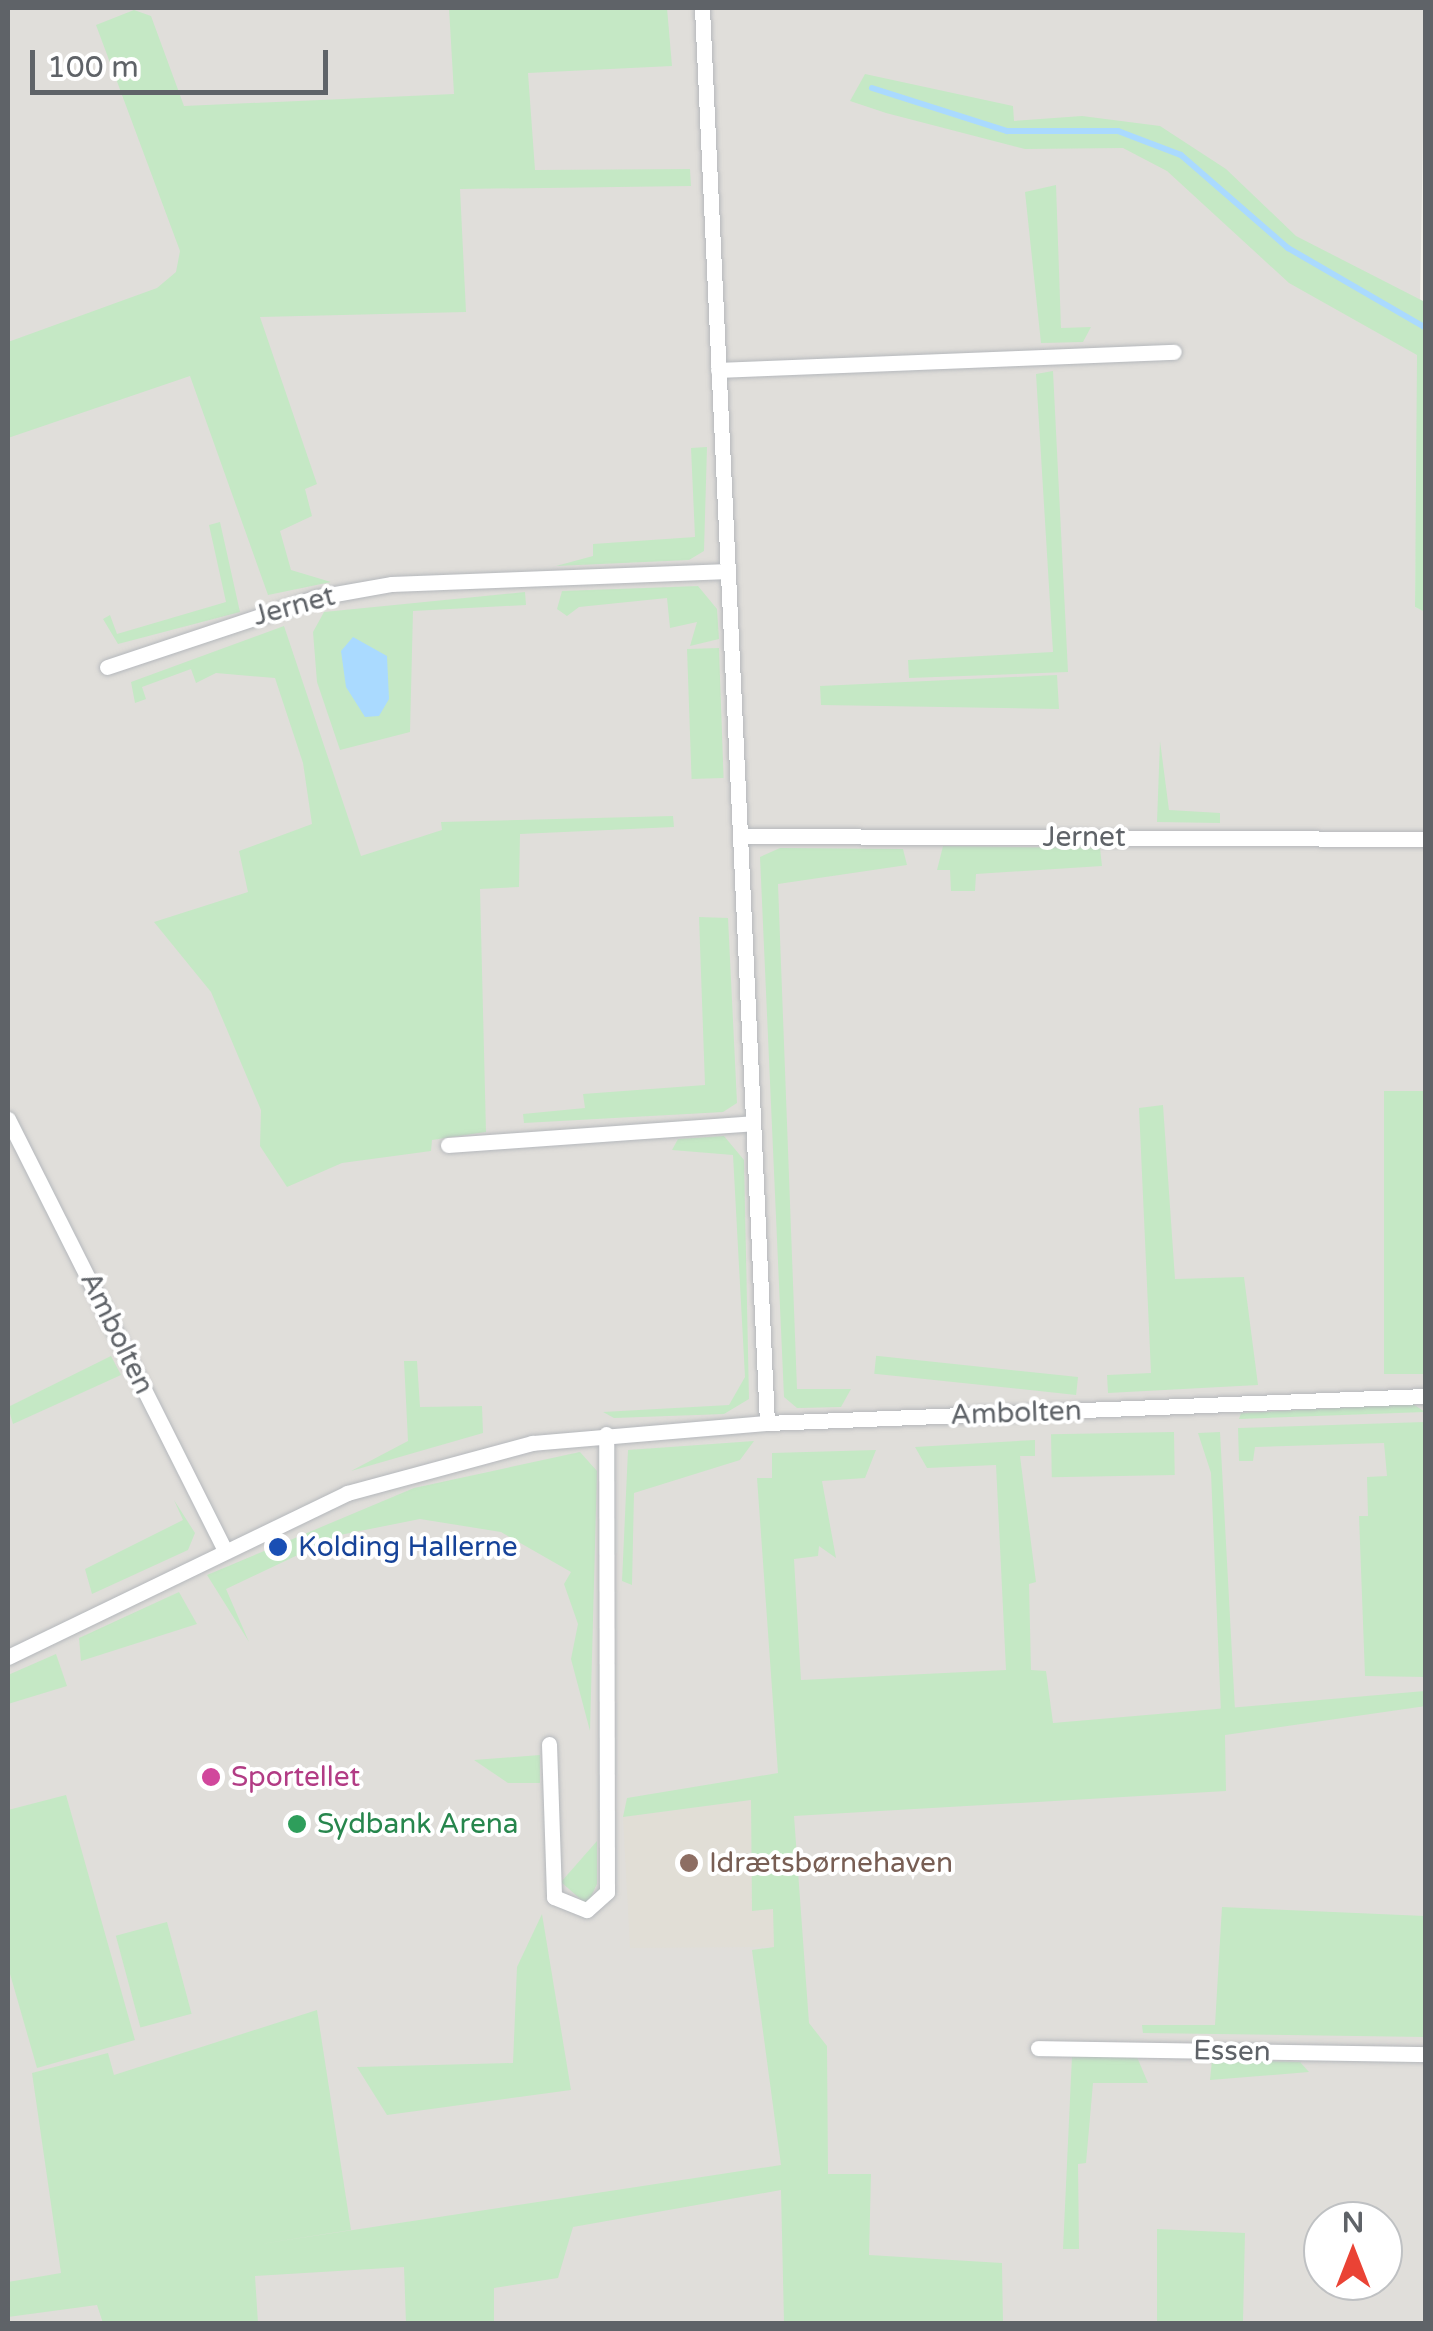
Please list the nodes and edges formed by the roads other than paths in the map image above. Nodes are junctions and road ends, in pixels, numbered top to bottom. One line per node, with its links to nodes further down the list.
1 (702, 8): 3 (street)
2 (1174, 352): 3 (street)
3 (718, 370): 4 (street)
4 (728, 571): 5 (street, Jernet); 6 (street)
5 (107, 667)
6 (744, 836): 7 (street, Jernet); 9 (street)
7 (1426, 840)
8 (8, 1119): 14 (street, Ambolten)
9 (752, 1123): 10 (street); 12 (street)
10 (448, 1145)
11 (1426, 1396): 12 (street, Ambolten)
12 (767, 1423): 13 (street, Ambolten)
13 (606, 1434): 14 (street, Ambolten); 16 (street)
14 (224, 1549): 15 (street, Ambolten)
15 (8, 1657)
16 (549, 1744)
17 (1038, 2048): 18 (street, Essen)
18 (1426, 2054)

